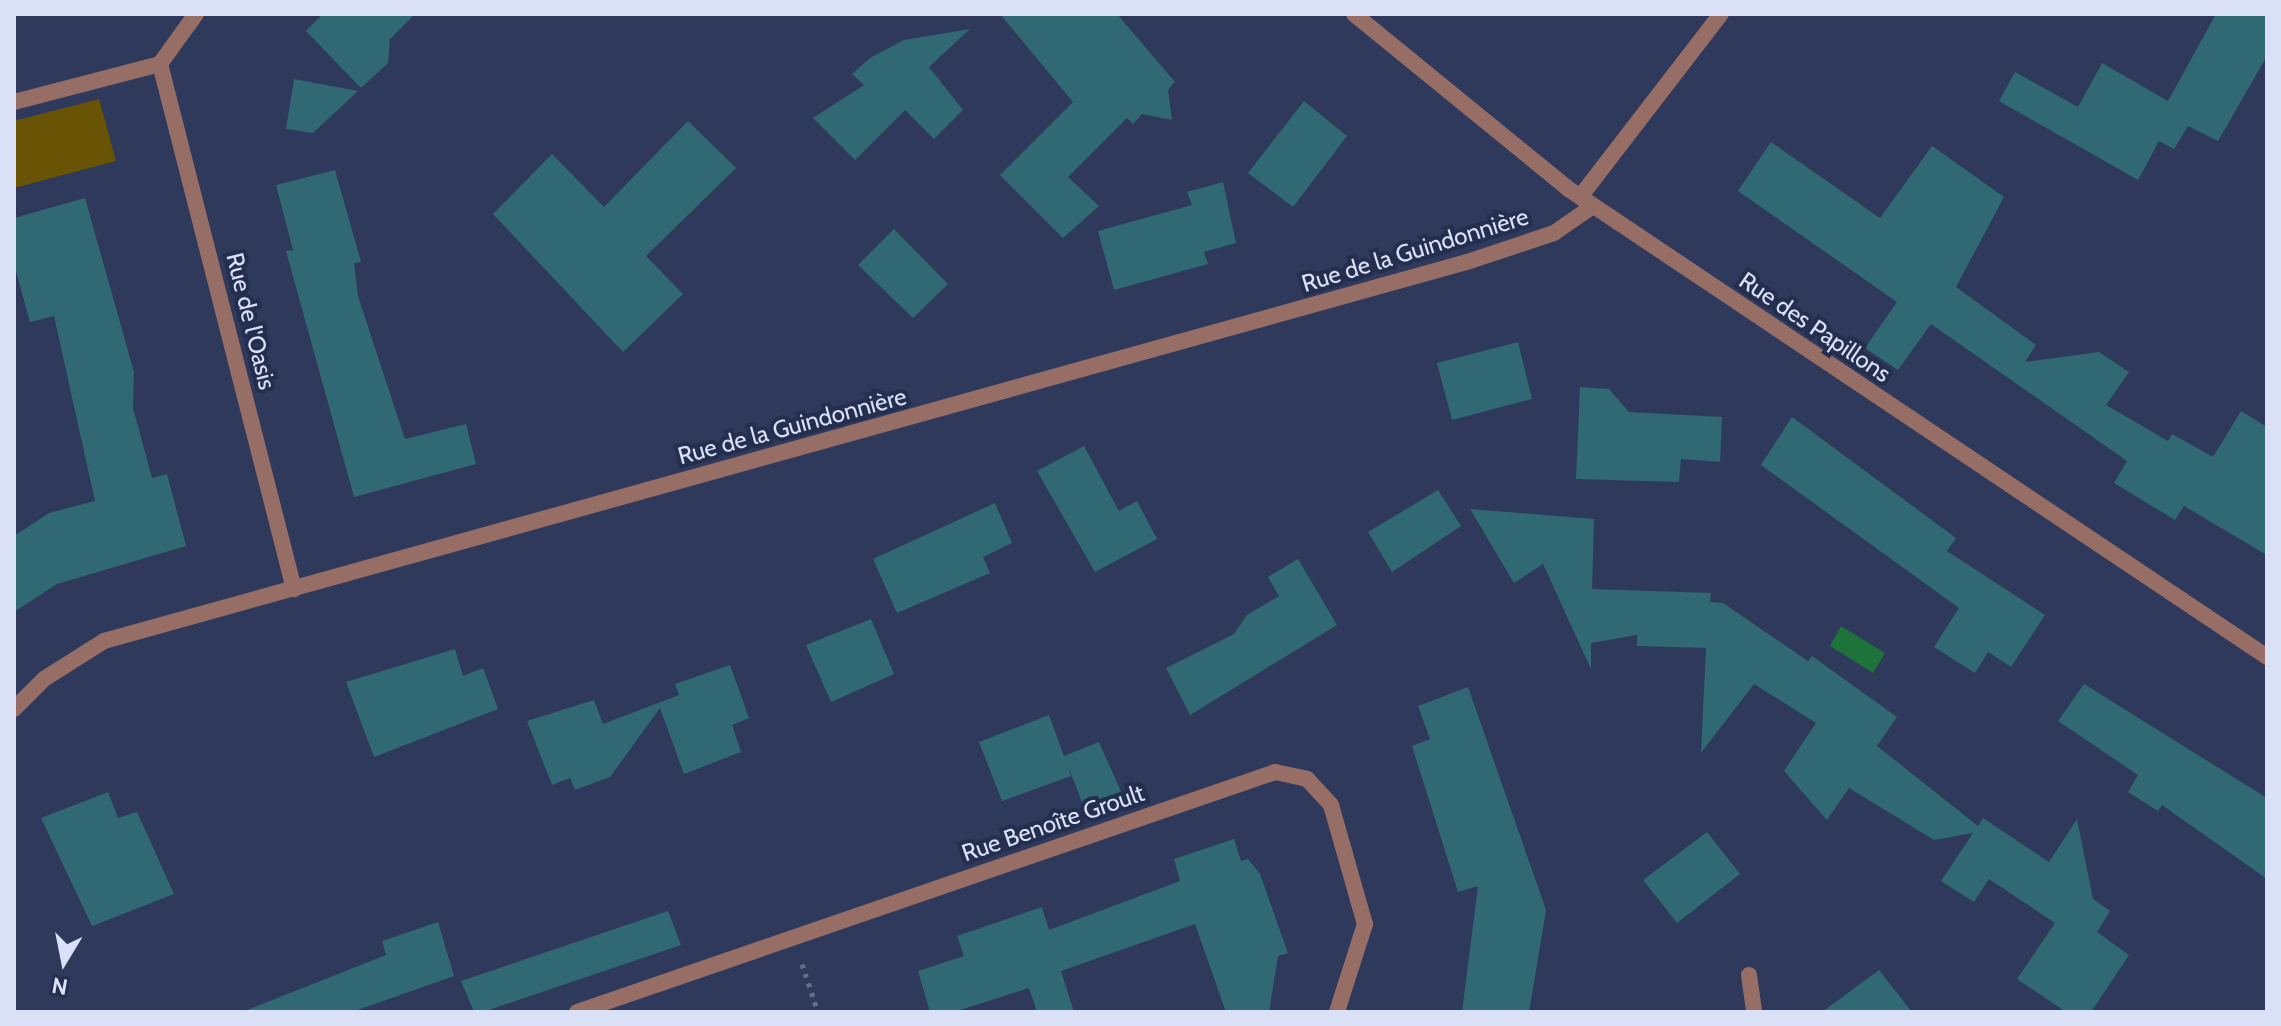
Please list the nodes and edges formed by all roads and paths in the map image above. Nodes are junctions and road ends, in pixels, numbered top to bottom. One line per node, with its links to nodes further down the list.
1 (196, 14): 4 (street)
2 (1354, 14): 6 (street, Rue des Papillons)
3 (1721, 14): 6 (street, Rue de la Guindonnière)
4 (160, 64): 5 (street); 7 (street, Rue de l'Oasis)
5 (14, 102)
6 (1586, 201): 7 (street, Rue de la Guindonnière); 8 (street, Rue des Papillons)
7 (294, 589): 9 (street, Rue de la Guindonnière)
8 (2267, 657)
9 (14, 709)
10 (793, 936): 12 (street, Rue Benoîte Groult); 13 (path); 14 (street, Rue Benoîte Groult)
11 (1749, 975): 15 (street)
12 (577, 1012)
13 (818, 1012)
14 (1337, 1012)
15 (1754, 1012)

